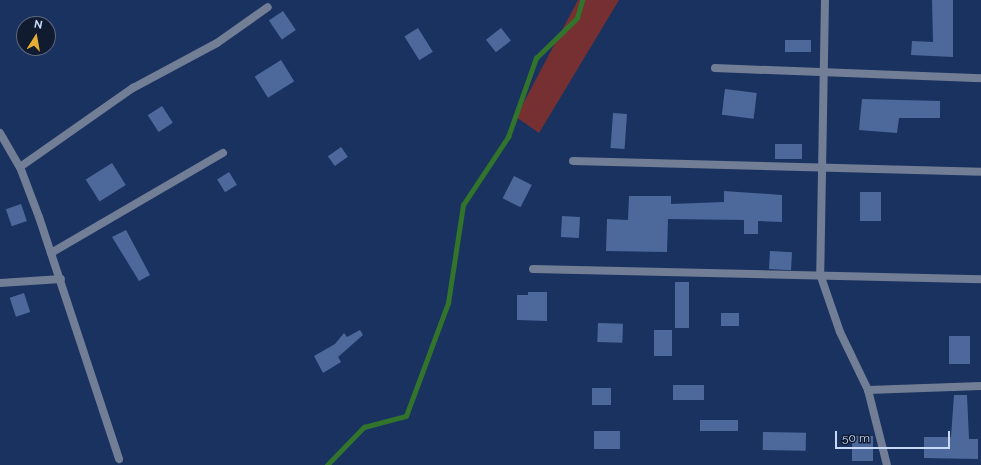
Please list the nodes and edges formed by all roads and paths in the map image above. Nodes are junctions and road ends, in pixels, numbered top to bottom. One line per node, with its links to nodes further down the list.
1 (825, 0): 4 (street)
2 (268, 7): 9 (street)
3 (715, 68): 4 (street)
4 (825, 73): 5 (street); 10 (street)
5 (981, 78)
6 (0, 133): 9 (street)
7 (223, 153): 12 (street)
8 (573, 161): 10 (street)
9 (20, 167): 12 (street)
10 (824, 168): 11 (street); 14 (street)
11 (981, 172)
12 (51, 253): 15 (street)
13 (533, 269): 14 (street)
14 (820, 274): 16 (street); 19 (street)
15 (61, 279): 17 (street); 20 (street)
16 (981, 279)
17 (0, 283)
18 (981, 386): 19 (street)
19 (868, 390): 21 (street)
20 (119, 459)
21 (887, 465)

